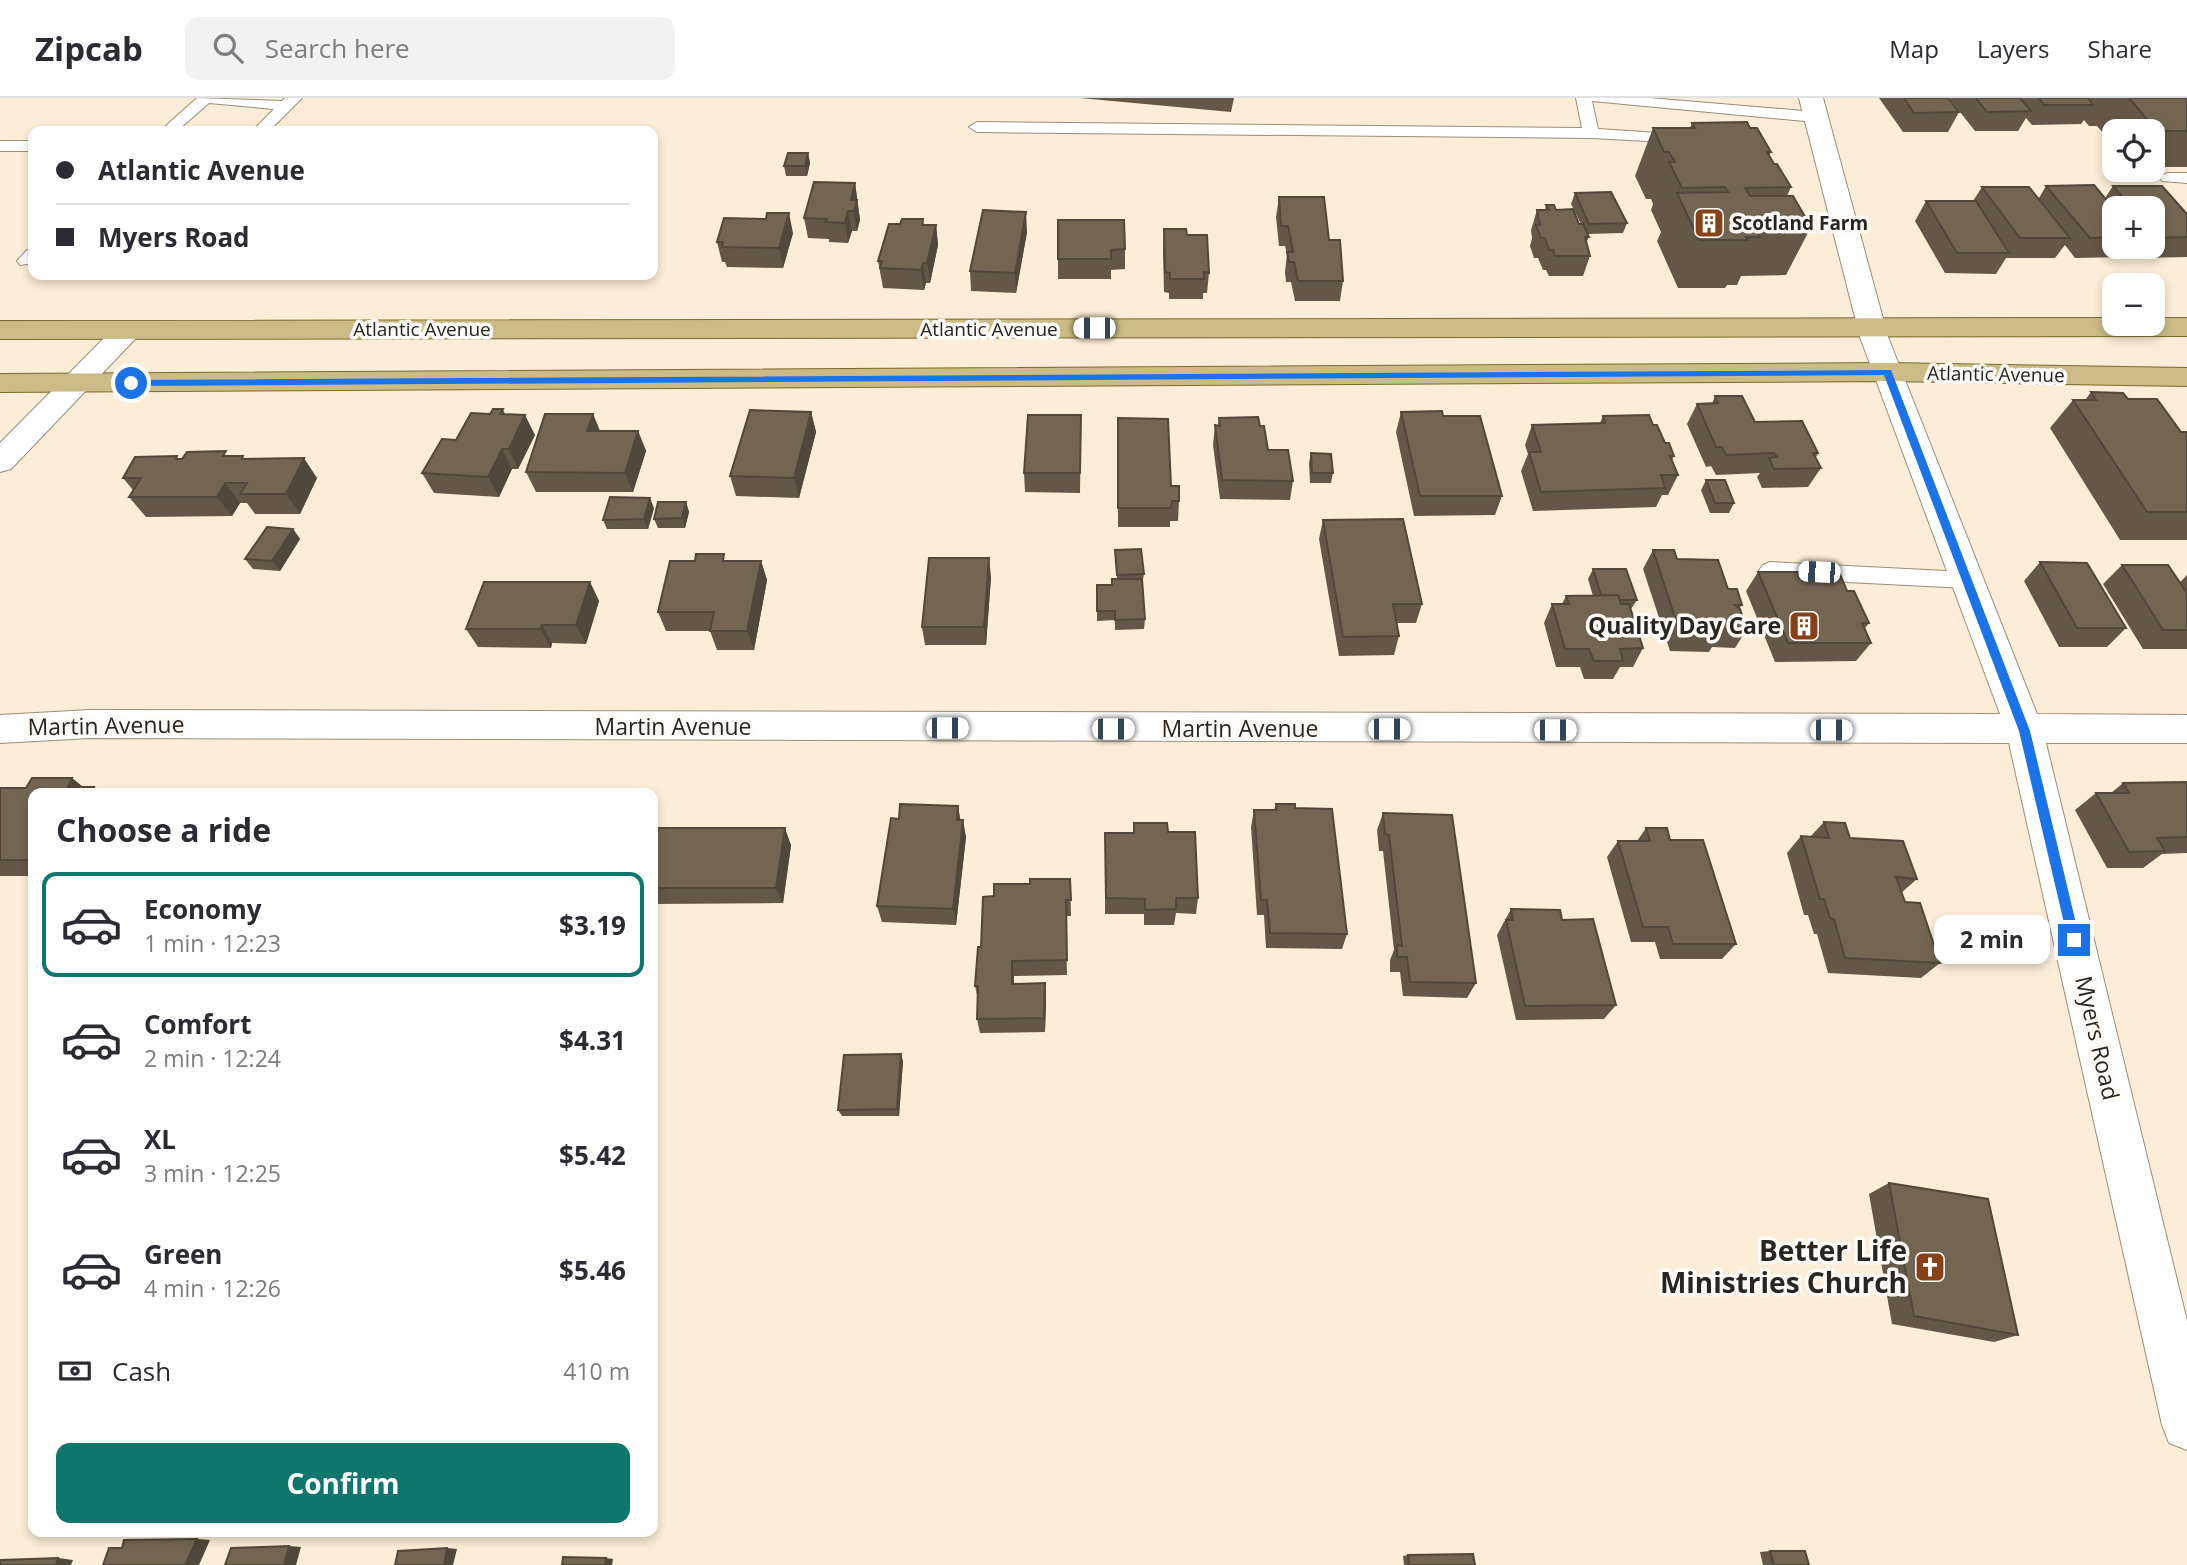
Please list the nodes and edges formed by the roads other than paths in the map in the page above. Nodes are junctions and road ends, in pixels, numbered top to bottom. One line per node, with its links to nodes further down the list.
1 (206, 98): 4 (lane); 6 (lane)
2 (1584, 98): 9 (lane)
3 (1597, 98): 5 (lane)
4 (290, 102): 7 (lane)
5 (1813, 107): 15 (street, Myers Road)
6 (174, 126)
7 (265, 126)
8 (977, 127): 9 (lane)
9 (1591, 133): 10 (lane)
10 (1698, 139)
11 (0, 146): 12 (lane)
12 (28, 146)
13 (2168, 178): 14 (lane)
14 (2187, 178)
15 (1871, 327): 16 (main road, Atlantic Avenue); 18 (main road, Atlantic Avenue); 19 (street, Myers Road)
16 (2187, 327)
17 (0, 330): 18 (main road, Atlantic Avenue)
18 (128, 330): 22 (street)
19 (1888, 372): 20 (main road, Atlantic Avenue); 22 (main road, Atlantic Avenue); 25 (street, Myers Road)
20 (2187, 377)
21 (0, 383): 22 (main road, Atlantic Avenue)
22 (75, 383): 23 (street)
23 (0, 462)
24 (1770, 570): 25 (lane)
25 (1966, 580): 28 (street, Myers Road)
26 (0, 729): 28 (street, Martin Avenue)
27 (2187, 729): 28 (street, Martin Avenue)
28 (2025, 731): 29 (street, Myers Road)
29 (2170, 1281): 30 (street, Myers Road)
30 (2187, 1424)

